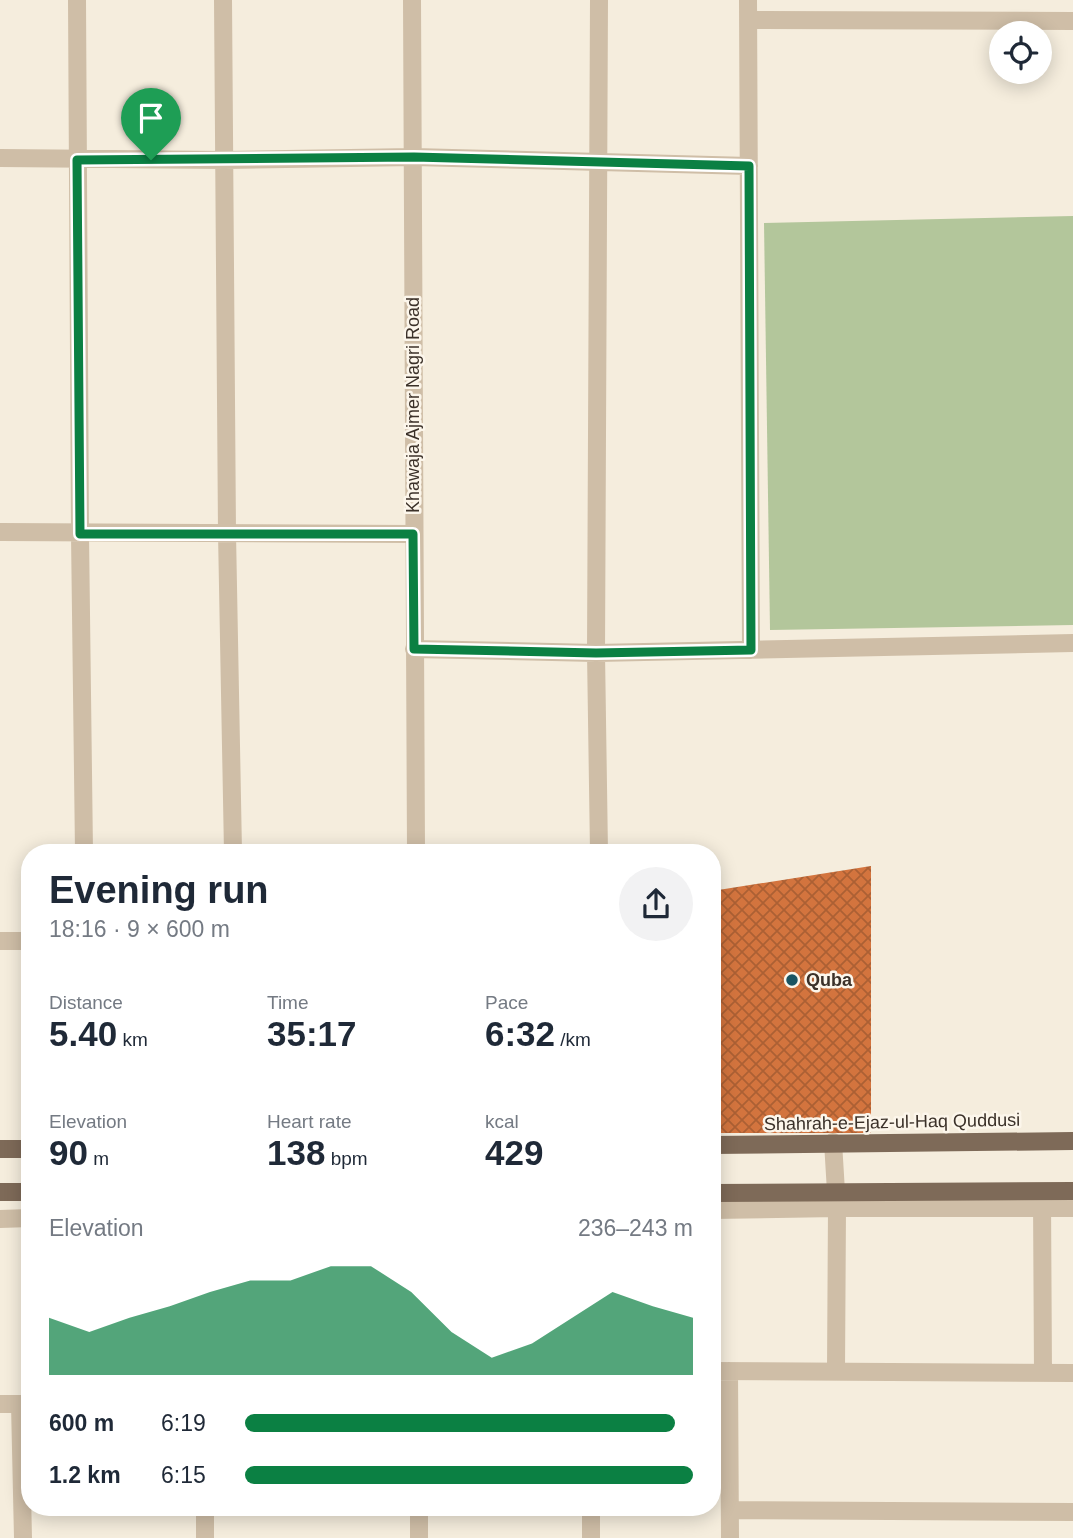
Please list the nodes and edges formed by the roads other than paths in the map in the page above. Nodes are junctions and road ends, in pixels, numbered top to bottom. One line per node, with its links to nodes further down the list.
1 (77, 0): 10 (street)
2 (223, 0): 11 (street)
3 (412, 0): 8 (street, Khawaja Ajmer Nagri Road)
4 (598, 0): 12 (street)
5 (748, 0): 6 (street)
6 (748, 20): 7 (street); 13 (street)
7 (1073, 21)
8 (414, 157): 11 (street); 12 (street); 17 (street, Khawaja Ajmer Nagri Road)
9 (0, 158): 10 (street)
10 (77, 160): 11 (street); 16 (street)
11 (225, 160): 15 (street)
12 (598, 163): 13 (street); 21 (street)
13 (749, 166): 20 (street)
14 (0, 532): 16 (street)
15 (228, 533): 16 (street); 17 (street); 23 (street)
16 (80, 534): 22 (street)
17 (413, 534): 19 (street, Khawaja Ajmer Nagri Road)
18 (1073, 643): 20 (street)
19 (414, 649): 21 (street); 24 (street, Khawaja Ajmer Nagri Road)
20 (751, 650): 21 (street)
21 (596, 653): 25 (street)
22 (84, 844)
23 (233, 844)
24 (415, 844)
25 (599, 844)
26 (0, 941): 27 (street)
27 (21, 941)
28 (1073, 1141): 29 (main road, Shahrah-e-Ejaz-ul-Haq Quddusi)
29 (833, 1142): 30 (main road, Shahrah-e-Ejaz-ul-Haq Quddusi); 38 (street)
30 (721, 1145)
31 (0, 1149): 32 (main road)
32 (21, 1149)
33 (1073, 1191): 37 (main road)
34 (0, 1192): 35 (main road)
35 (21, 1192)
36 (721, 1194): 38 (main road)
37 (1042, 1199): 38 (main road); 40 (street); 45 (street)
38 (836, 1200): 39 (street); 44 (street)
39 (721, 1209)
40 (1073, 1209)
41 (21, 1218): 42 (street)
42 (0, 1219)
43 (721, 1371): 44 (street); 49 (street)
44 (836, 1371): 45 (street)
45 (1043, 1373): 46 (street)
46 (1073, 1373)
47 (0, 1404): 48 (street)
48 (21, 1404)
49 (730, 1510): 50 (street); 59 (street)
50 (1073, 1511)
51 (23, 1516): 55 (street)
52 (205, 1516): 56 (street)
53 (419, 1516): 57 (street)
54 (591, 1516): 58 (street)
55 (23, 1538)
56 (205, 1538)
57 (419, 1538)
58 (592, 1538)
59 (730, 1538)

